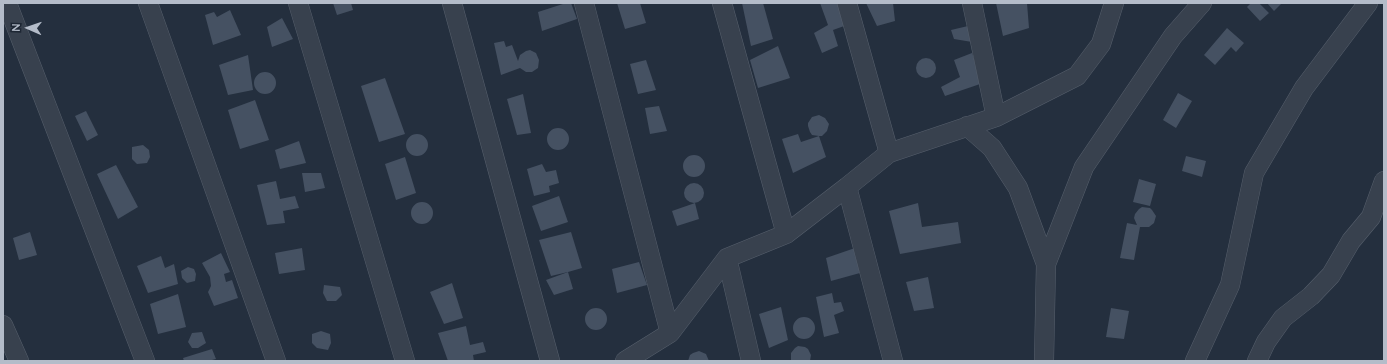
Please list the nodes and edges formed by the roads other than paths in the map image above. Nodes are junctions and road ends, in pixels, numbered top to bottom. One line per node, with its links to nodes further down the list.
1 (7, 3): 24 (street)
2 (148, 3): 25 (street)
3 (298, 3): 26 (street)
4 (452, 3): 27 (street)
5 (584, 3): 21 (street)
6 (722, 3): 17 (street)
7 (847, 3): 14 (street)
8 (972, 3): 12 (street)
9 (1114, 3): 12 (street)
10 (1202, 3): 19 (street)
11 (1368, 3): 32 (street)
12 (996, 117): 13 (street)
13 (967, 126): 14 (street); 19 (street)
14 (888, 153): 16 (street)
15 (1384, 181): 33 (street)
16 (847, 187): 17 (street); 30 (street)
17 (786, 234): 18 (street)
18 (728, 258): 21 (street); 29 (street)
19 (1046, 264): 31 (street)
20 (3, 325): 23 (street)
21 (670, 333): 22 (street)
22 (644, 356): 28 (street)
23 (18, 361)
24 (145, 361)
25 (276, 361)
26 (405, 361)
27 (550, 361)
28 (625, 361)
29 (751, 361)
30 (893, 361)
31 (1044, 361)
32 (1195, 361)
33 (1257, 361)

